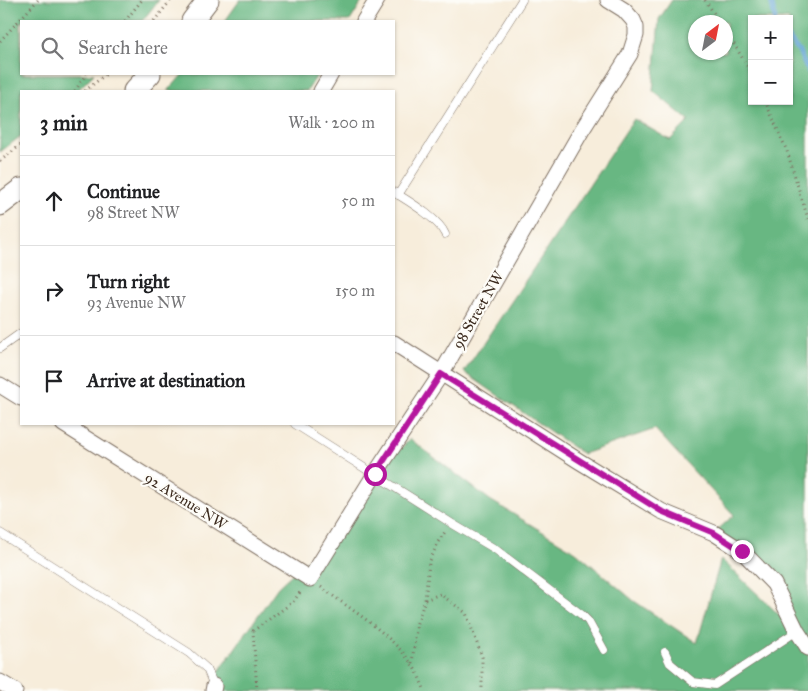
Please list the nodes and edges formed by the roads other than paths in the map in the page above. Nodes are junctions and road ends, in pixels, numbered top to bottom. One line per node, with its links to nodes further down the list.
1 (208, 0): 5 (main road)
2 (377, 0): 6 (street)
3 (522, 0): 12 (lane)
4 (608, 0): 18 (street, 98 Street NW)
5 (193, 20)
6 (365, 20)
7 (149, 75): 9 (main road)
8 (330, 75): 10 (street)
9 (135, 90)
10 (322, 90)
11 (20, 190): 13 (main road)
12 (396, 194): 14 (lane)
13 (0, 205)
14 (445, 234)
15 (20, 334): 17 (lane)
16 (395, 344): 18 (street)
17 (0, 348)
18 (441, 374): 23 (street, 98 Street NW); 26 (street)
19 (0, 385): 20 (street)
20 (20, 397)
21 (64, 425): 25 (street, 92 Avenue NW)
22 (297, 425): 23 (lane)
23 (375, 474): 25 (street, 98 Street NW); 28 (lane)
24 (0, 533): 31 (lane)
25 (310, 579)
26 (797, 631): 27 (street); 29 (lane)
27 (808, 648)
28 (604, 650)
29 (666, 652)
30 (0, 682): 32 (street)
31 (214, 689)
32 (14, 691)

